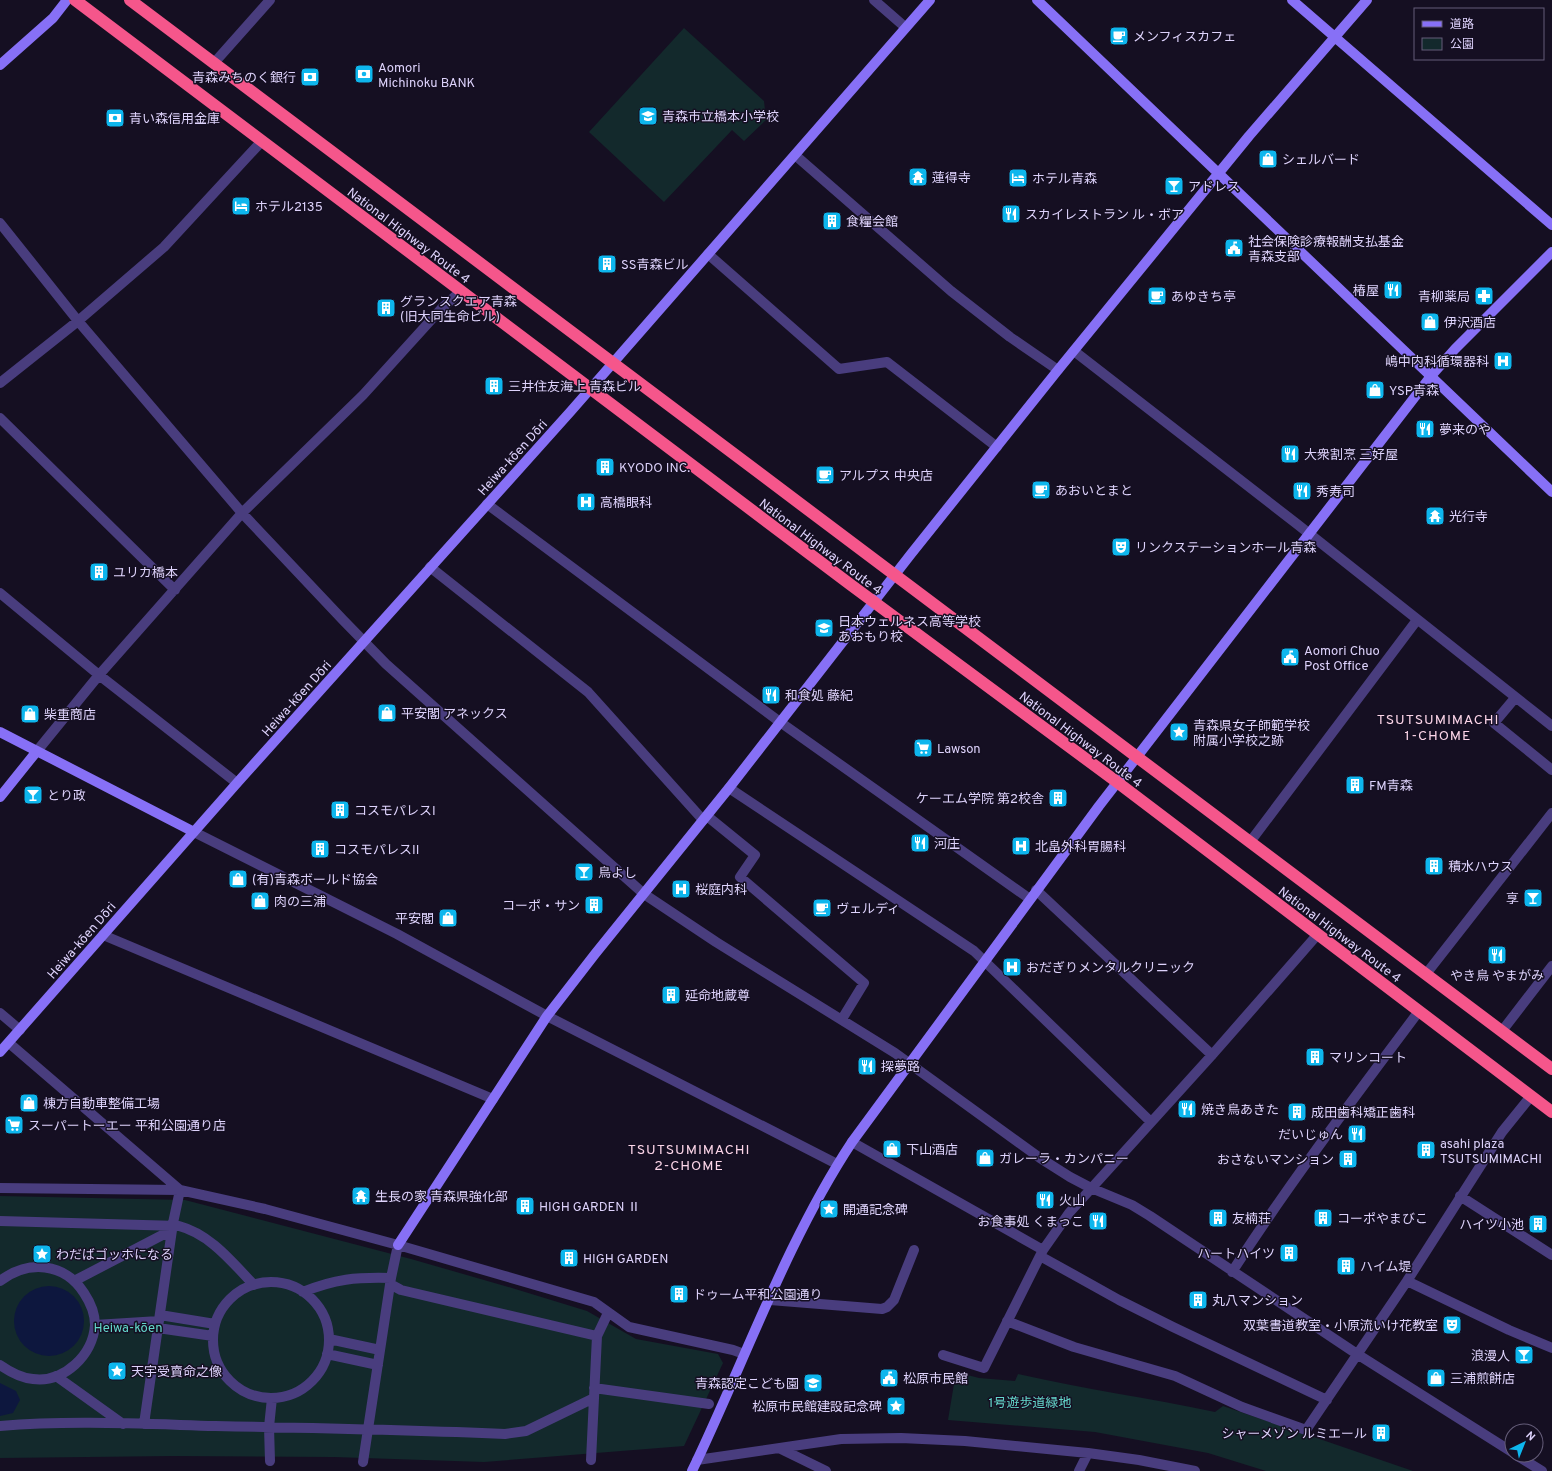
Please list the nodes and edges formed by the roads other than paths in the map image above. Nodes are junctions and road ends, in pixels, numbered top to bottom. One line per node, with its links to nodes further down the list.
1 (67, 0): 13 (street)
2 (75, 0): 14 (highway, National Highway Route 4)
3 (130, 0): 12 (highway, National Highway Route 4)
4 (270, 0): 12 (street)
5 (874, 0): 10 (street)
6 (930, 0): 10 (street, Heiwa-kōen Dōri)
7 (1037, 0): 16 (street)
8 (1292, 0): 11 (street)
9 (1367, 0): 11 (street)
10 (905, 28): 15 (street, Heiwa-kōen Dōri)
11 (1335, 38): 16 (street); 18 (street)
12 (214, 63): 24 (highway, National Highway Route 4)
13 (0, 65)
14 (262, 141): 21 (highway, National Highway Route 4); 22 (street)
15 (794, 155): 20 (street, Heiwa-kōen Dōri); 25 (street)
16 (1218, 172): 23 (street); 26 (street)
17 (0, 223): 22 (street)
18 (1552, 225)
19 (1552, 252): 26 (street)
20 (708, 254): 24 (street, Heiwa-kōen Dōri); 30 (street)
21 (461, 291): 28 (highway, National Highway Route 4); 33 (street)
22 (78, 321): 27 (street); 33 (street)
23 (1074, 350): 25 (street); 34 (street)
24 (613, 362): 28 (street, Heiwa-kōen Dōri); 36 (highway, National Highway Route 4)
25 (1058, 370): 30 (street)
26 (1431, 376): 31 (street); 34 (street)
27 (0, 383)
28 (590, 389): 32 (street, Heiwa-kōen Dōri); 39 (highway, National Highway Route 4)
29 (0, 418): 37 (street)
30 (996, 447): 36 (street)
31 (1552, 492)
32 (487, 504): 35 (street, Heiwa-kōen Dōri); 44 (street)
33 (242, 513): 37 (street); 41 (street)
34 (1308, 533): 40 (street); 48 (street)
35 (430, 567): 41 (street, Heiwa-kōen Dōri); 55 (street)
36 (895, 575): 39 (street); 48 (highway, National Highway Route 4)
37 (175, 590): 42 (street)
38 (0, 593): 42 (street)
39 (874, 603): 44 (street); 51 (highway, National Highway Route 4)
40 (1417, 620): 43 (street); 57 (street)
41 (364, 642): 50 (street, Heiwa-kōen Dōri); 59 (street)
42 (99, 675): 47 (street); 50 (street)
43 (1515, 698): 45 (street); 49 (street)
44 (780, 722): 52 (street); 60 (street)
45 (1552, 726)
46 (0, 732): 47 (street)
47 (37, 751): 53 (street); 56 (street)
48 (1137, 757): 51 (street); 57 (highway, National Highway Route 4)
49 (1552, 770)
50 (237, 782): 56 (street, Heiwa-kōen Dōri)
51 (1117, 782): 58 (street); 61 (highway, National Highway Route 4)
52 (729, 788): 55 (street); 63 (street)
53 (0, 797)
54 (1552, 813): 65 (street)
55 (705, 818): 59 (street); 69 (street)
56 (194, 832): 62 (street, Heiwa-kōen Dōri); 68 (street)
57 (1250, 842): 65 (highway, National Highway Route 4)
58 (1036, 890): 60 (street); 74 (street)
59 (644, 894): 68 (street); 69 (street)
60 (1030, 899): 63 (street)
61 (1318, 934): 66 (highway, National Highway Route 4); 74 (street)
62 (103, 935): 70 (street, Heiwa-kōen Dōri); 78 (street)
63 (984, 961): 75 (street); 80 (street)
64 (1552, 966): 71 (street)
65 (1426, 974): 71 (highway, National Highway Route 4)
66 (1419, 1011): 77 (highway, National Highway Route 4); 93 (street)
67 (0, 1013): 70 (street)
68 (547, 1016): 78 (street); 82 (street)
69 (842, 1019): 75 (street)
70 (20, 1030): 72 (street, Heiwa-kōen Dōri)
71 (1502, 1031): 76 (highway, National Highway Route 4)
72 (9, 1043): 73 (street, Heiwa-kōen Dōri); 85 (street)
73 (0, 1052)
74 (1212, 1056): 80 (street)
75 (909, 1063): 81 (street); 84 (street)
76 (1552, 1068)
77 (1531, 1096): 79 (highway, National Highway Route 4); 86 (street)
78 (493, 1099): 89 (street)
79 (1552, 1112)
80 (1151, 1122): 84 (street)
81 (852, 1142): 82 (street); 91 (street)
82 (837, 1164): 100 (street)
83 (0, 1188): 85 (street)
84 (1091, 1188): 91 (street); 93 (street)
85 (180, 1190): 88 (street); 89 (street)
86 (1460, 1196): 92 (street); 94 (street)
87 (0, 1222): 88 (street)
88 (172, 1228): 96 (street); 98 (street); 102 (street)
89 (398, 1245): 97 (street); 101 (street)
90 (914, 1250): 100 (street)
91 (1042, 1253): 103 (street); 120 (street)
92 (1552, 1255)
93 (1232, 1272): 113 (street)
94 (1407, 1280): 109 (street); 113 (street)
95 (0, 1281): 96 (street)
96 (74, 1281): 105 (street)
97 (390, 1281): 99 (street); 107 (street); 110 (street)
98 (254, 1284): 99 (street); 104 (street)
99 (303, 1292): 108 (street)
100 (770, 1300): 112 (street)
101 (608, 1313): 107 (street); 112 (street)
102 (159, 1321): 104 (street); 105 (street); 106 (street); 123 (street)
103 (1007, 1321): 114 (street); 120 (street)
104 (215, 1324): 106 (street)
105 (95, 1325): 117 (street)
106 (212, 1336): 119 (street)
107 (597, 1336): 118 (street)
108 (329, 1339): 110 (street); 111 (street)
109 (1552, 1348)
110 (380, 1350): 116 (street)
111 (327, 1354): 116 (street); 119 (street)
112 (744, 1354): 131 (street)
113 (1357, 1354): 120 (street); 127 (street)
114 (943, 1355)
115 (0, 1365): 117 (street)
116 (378, 1365): 126 (street)
117 (56, 1376): 122 (street)
118 (594, 1393): 121 (street); 126 (street); 130 (street)
119 (272, 1398): 125 (street)
120 (1327, 1400)
121 (709, 1404)
122 (123, 1424): 123 (street); 124 (street)
123 (144, 1424): 125 (street)
124 (0, 1426)
125 (268, 1427): 126 (street); 132 (street)
126 (368, 1428): 133 (street)
127 (1504, 1447)
128 (782, 1449): 129 (street); 131 (street); 136 (street)
129 (1088, 1453): 137 (street); 138 (street)
130 (591, 1460)
131 (697, 1460): 135 (street)
132 (270, 1461)
133 (363, 1462)
134 (1529, 1463): 139 (street)
135 (692, 1471)
136 (826, 1471)
137 (1079, 1471)
138 (1195, 1471)
139 (1542, 1471)

